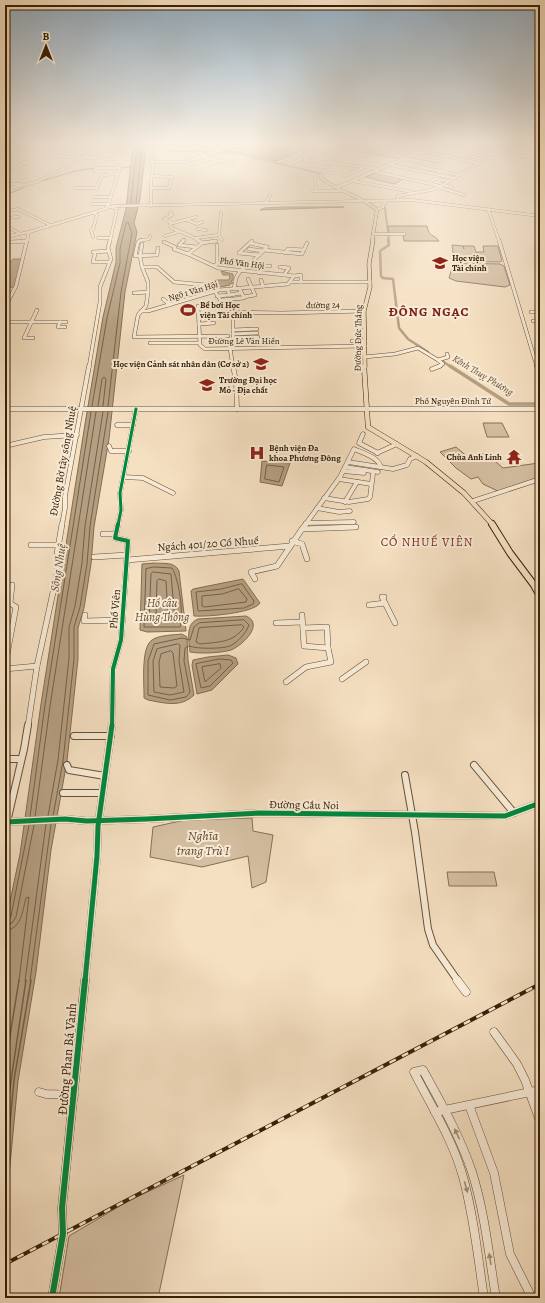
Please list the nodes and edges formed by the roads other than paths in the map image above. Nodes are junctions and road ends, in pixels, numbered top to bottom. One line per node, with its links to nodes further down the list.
1 (151, 203): 12 (street)
2 (268, 203): 3 (street); 13 (street)
3 (278, 203)
4 (368, 203): 15 (main road)
5 (384, 203): 15 (street)
6 (434, 203): 10 (street)
7 (441, 203): 14 (street)
8 (92, 204): 9 (street)
9 (101, 204): 11 (street)
10 (425, 204)
11 (108, 205): 12 (street); 18 (street); 47 (street, Đường Bờ tây sông Nhuệ)
12 (151, 206): 13 (street)
13 (171, 206): 25 (street)
14 (488, 209): 16 (street); 134 (street)
15 (377, 210): 38 (main road, Đường Đức Thắng)
16 (494, 210): 20 (street); 132 (street)
17 (5, 212): 27 (street)
18 (94, 213): 27 (street); 44 (street)
19 (221, 213): 40 (street)
20 (540, 216)
21 (18, 217): 22 (street)
22 (5, 218): 28 (street)
23 (183, 219): 24 (street); 24 (street); 25 (street)
24 (187, 220): 26 (street)
25 (173, 222): 34 (street)
26 (202, 222)
27 (50, 225): 33 (street)
28 (6, 226): 29 (street)
29 (12, 228): 30 (street); 35 (street)
30 (5, 229)
31 (198, 229): 32 (street)
32 (206, 230)
33 (29, 232): 35 (street); 52 (street)
34 (178, 232): 36 (street); 42 (street)
35 (20, 234): 43 (street)
36 (184, 234): 45 (street); 48 (street)
37 (214, 234): 45 (street)
38 (373, 234): 39 (street); 83 (main road, Đường Đức Thắng)
39 (404, 234)
40 (219, 235): 45 (street); 51 (street)
41 (150, 236): 69 (street)
42 (165, 236)
43 (6, 237): 52 (street)
44 (93, 237)
45 (193, 237): 49 (street); 56 (street)
46 (98, 238): 47 (street)
47 (110, 238): 65 (street, Đường Bờ tây sông Nhuệ)
48 (178, 238)
49 (210, 238)
50 (184, 240): 60 (street)
51 (222, 240)
52 (27, 241): 98 (street)
53 (190, 241): 60 (street)
54 (247, 241): 57 (street)
55 (164, 242): 66 (street, Phố Văn Hội)
56 (202, 243): 61 (street); 71 (street)
57 (250, 243): 64 (street); 68 (street)
58 (307, 243): 64 (street)
59 (142, 244): 69 (street)
60 (186, 246): 61 (street); 66 (street)
61 (196, 247): 67 (street)
62 (158, 248): 69 (street)
63 (249, 249): 64 (street)
64 (263, 250): 68 (street)
65 (109, 251): 70 (street, Đường Bờ tây sông Nhuệ); 70 (street)
66 (179, 251): 67 (street, Phố Văn Hội)
67 (188, 254): 71 (street, Phố Văn Hội)
68 (259, 255): 75 (street)
69 (140, 256): 74 (street)
70 (109, 262): 137 (street, Đường Bờ tây sông Nhuệ)
71 (214, 266): 75 (street, Phố Văn Hội)
72 (270, 266): 76 (street)
73 (280, 267): 77 (street)
74 (142, 268): 89 (street); 90 (street)
75 (240, 271): 76 (street, Phố Văn Hội); 88 (street)
76 (259, 273): 77 (street, Phố Văn Hội)
77 (284, 275): 78 (street, Phố Văn Hội)
78 (294, 276): 81 (street); 82 (street)
79 (248, 279): 85 (street)
80 (261, 280): 84 (street)
81 (290, 282): 82 (street); 84 (street, Ngõ 1 Văn Hội)
82 (302, 282): 83 (street)
83 (370, 282): 102 (main road, Đường Đức Thắng)
84 (263, 286): 85 (street, Ngõ 1 Văn Hội)
85 (251, 287): 86 (street, Ngõ 1 Văn Hội); 94 (street)
86 (239, 288): 88 (street, Ngõ 1 Văn Hội); 94 (street)
87 (227, 289): 88 (street, Ngõ 1 Văn Hội); 89 (street, Ngõ 1 Văn Hội); 92 (street)
88 (234, 289)
89 (214, 291): 93 (street); 97 (street, Ngõ 1 Văn Hội)
90 (148, 292): 91 (street); 101 (street)
91 (134, 293)
92 (230, 294): 93 (street); 94 (street)
93 (217, 296): 96 (street)
94 (243, 296): 96 (street)
95 (163, 299): 97 (street)
96 (221, 300): 105 (street)
97 (170, 305): 101 (street, Ngõ 1 Văn Hội)
98 (5, 306)
99 (198, 306): 113 (street)
100 (37, 310): 110 (street)
101 (141, 311): 118 (street, Đường Lê Văn Hiến)
102 (364, 311): 105 (street, đường 24); 121 (main road, Đường Đức Thắng)
103 (531, 312): 104 (street)
104 (540, 312)
105 (233, 313): 115 (street)
106 (214, 319): 113 (street)
107 (533, 320): 108 (street)
108 (540, 321)
109 (5, 322): 110 (street)
110 (31, 322): 111 (street); 120 (street)
111 (60, 322): 112 (street); 114 (street)
112 (66, 322)
113 (200, 324): 118 (street)
114 (65, 327)
115 (233, 334): 116 (street); 116 (street); 127 (street)
116 (247, 334): 117 (street); 117 (street); 123 (street)
117 (257, 334): 128 (street)
118 (200, 336): 119 (street); 124 (street, Đường Lê Văn Hiến)
119 (228, 336)
120 (33, 338)
121 (365, 340): 122 (street); 126 (main road, Đường Đức Thắng)
122 (352, 341)
123 (238, 342)
124 (199, 343): 125 (street); 127 (street, Đường Lê Văn Hiến)
125 (150, 344)
126 (365, 346): 128 (street, Đường Lê Văn Hiến); 130 (main road, Đường Đức Thắng)
127 (232, 348): 128 (street, Đường Lê Văn Hiến); 139 (street)
128 (259, 348)
129 (447, 354): 131 (street)
130 (364, 357): 131 (street); 135 (main road, Đường Đức Thắng)
131 (440, 359): 133 (street)
132 (540, 365)
133 (432, 369)
134 (540, 377)
135 (366, 408): 139 (street); 140 (street, Phố Nguyễn Đình Tứ); 145 (main road, Đường Đức Thắng)
136 (5, 409): 137 (street)
137 (84, 409): 138 (street); 144 (street, Đường Bờ tây sông Nhuệ)
138 (136, 409): 139 (street); 142 (street)
139 (237, 409)
140 (540, 409)
141 (117, 425): 142 (street)
142 (133, 425): 148 (street)
143 (363, 434): 145 (street)
144 (76, 436): 146 (street); 178 (street, Đường Bờ tây sông Nhuệ)
145 (397, 444): 150 (main road)
146 (5, 446)
147 (109, 446): 148 (street)
148 (128, 451): 157 (street)
149 (369, 455): 151 (street); 152 (street); 153 (street)
150 (417, 456): 153 (street); 164 (main road)
151 (348, 462): 152 (street); 154 (street)
152 (367, 465): 153 (street)
153 (381, 467): 155 (street)
154 (344, 469): 155 (street); 156 (street); 158 (street)
155 (378, 472): 156 (street)
156 (373, 474): 161 (street)
157 (124, 477): 162 (street); 175 (street)
158 (339, 479): 160 (street); 163 (street)
159 (540, 479): 164 (street)
160 (357, 482): 161 (street); 165 (street)
161 (371, 484): 165 (street)
162 (173, 493)
163 (324, 498): 165 (street); 166 (street)
164 (473, 501): 184 (main road)
165 (347, 502)
166 (317, 508): 168 (street); 170 (street)
167 (350, 511): 168 (street)
168 (337, 512): 171 (street)
169 (354, 522): 171 (street)
170 (306, 523): 171 (street); 173 (street)
171 (330, 523)
172 (356, 527): 173 (street)
173 (302, 529): 176 (street)
174 (103, 534): 175 (street)
175 (115, 534): 180 (street, Phố Viên)
176 (291, 544): 180 (street, Ngách 401/20 Cổ Nhuế); 181 (street); 182 (street)
177 (31, 545): 178 (street)
178 (59, 545): 198 (street, Đường Bờ tây sông Nhuệ)
179 (94, 557): 180 (street, Ngách 401/20 Cổ Nhuế)
180 (127, 557): 191 (street, Phố Viên)
181 (307, 559)
182 (255, 579)
183 (12, 585): 186 (street)
184 (540, 596)
185 (384, 597): 187 (street)
186 (7, 601): 197 (street)
187 (385, 603): 188 (street); 192 (street)
188 (370, 605)
189 (85, 615): 191 (street)
190 (302, 615): 194 (street)
191 (123, 620): 203 (street, Phố Viên)
192 (395, 622)
193 (276, 623): 194 (street)
194 (303, 625): 195 (street); 195 (street)
195 (328, 648): 201 (street)
196 (366, 662): 200 (street)
197 (5, 665)
198 (37, 666): 199 (street); 205 (street, Đường Bờ tây sông Nhuệ)
199 (5, 669)
200 (342, 679)
201 (286, 682)
202 (74, 736): 203 (street)
203 (111, 736): 209 (street, Phố Viên)
204 (5, 759): 205 (street)
205 (21, 759): 216 (street, Đường Bờ tây sông Nhuệ)
206 (67, 765): 209 (street)
207 (474, 765): 213 (street)
208 (405, 774): 214 (street)
209 (105, 776): 211 (street, Phố Viên)
210 (63, 793): 211 (street)
211 (102, 793): 215 (street, Phố Viên)
212 (540, 803): 213 (street, Đường Cầu Noi)
213 (514, 813): 214 (street, Đường Cầu Noi)
214 (412, 816): 215 (street, Đường Cầu Noi); 217 (street)
215 (98, 821): 216 (street, Đường Cầu Noi); 222 (street, Đường Phan Bá Vành)
216 (6, 822)
217 (466, 992)
218 (494, 1032): 221 (street)
219 (540, 1090): 221 (street)
220 (39, 1092): 222 (street)
221 (528, 1092): 223 (street); 226 (street)
222 (74, 1095): 227 (street, Đường Phan Bá Vành)
223 (469, 1105): 224 (street); 230 (street)
224 (446, 1110): 225 (street); 225 (street); 229 (street, one-way to 224)
225 (434, 1112): 228 (street, one-way to 228)
226 (540, 1121)
227 (52, 1298)
228 (484, 1298)
229 (496, 1298)
230 (532, 1298)

